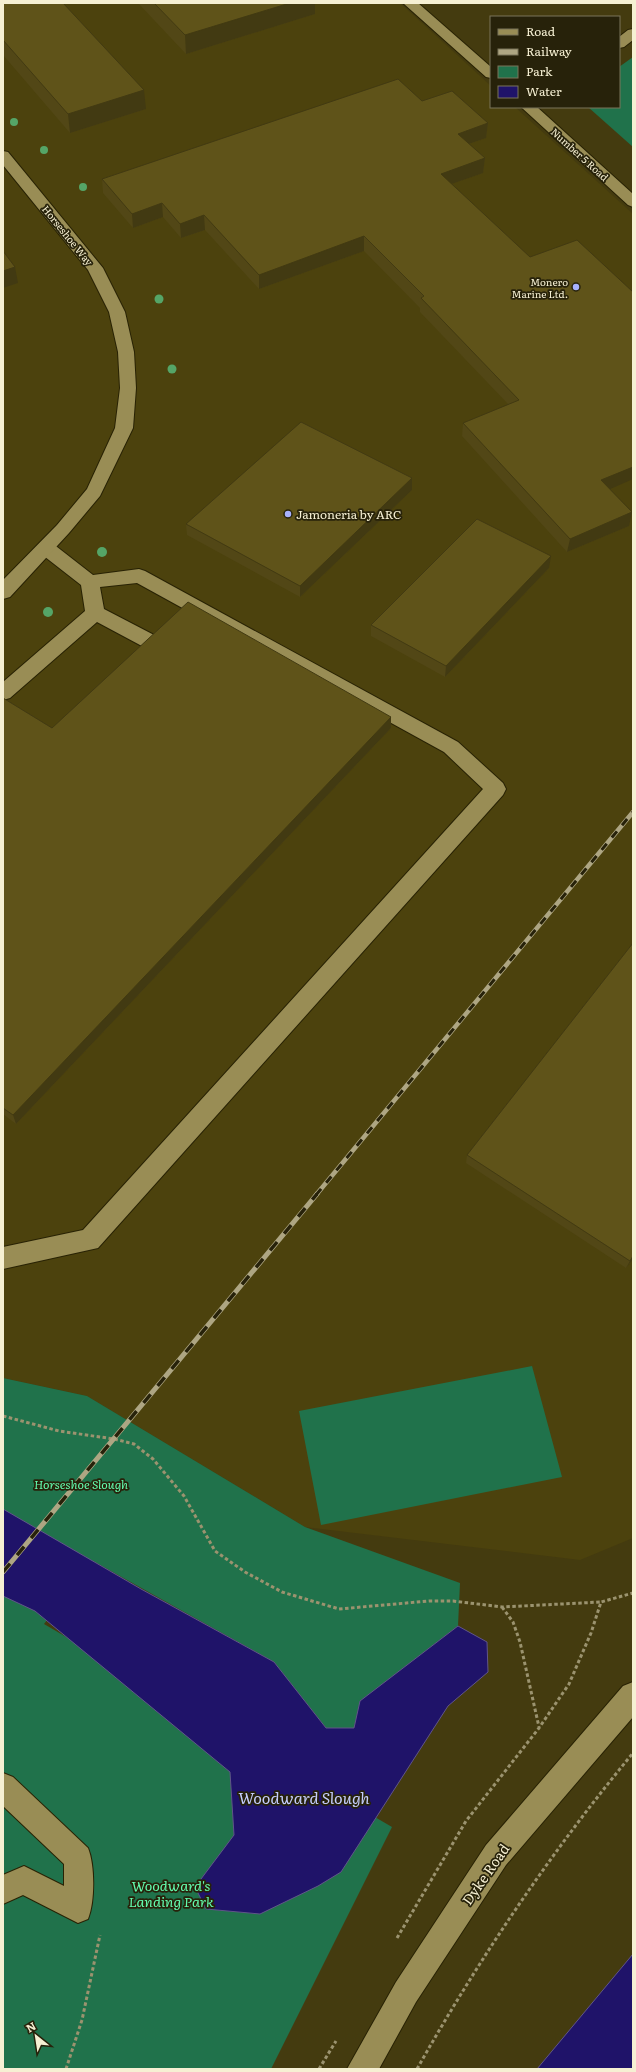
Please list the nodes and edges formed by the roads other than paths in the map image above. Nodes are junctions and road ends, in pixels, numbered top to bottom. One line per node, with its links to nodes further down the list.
1 (410, 3): 4 (street)
2 (633, 33): 3 (street)
3 (620, 43)
4 (490, 73)
5 (531, 108): 7 (street, Number 5 Road)
6 (3, 155): 8 (street, Horseshoe Way)
7 (633, 202)
8 (46, 548): 9 (street); 10 (street, Horseshoe Way)
9 (90, 582): 11 (street); 14 (street)
10 (3, 592)
11 (95, 613): 12 (street); 13 (street)
12 (147, 640)
13 (3, 693)
14 (3, 1258)
15 (633, 1696): 18 (street, Dyke Road)
16 (3, 1787): 17 (street)
17 (3, 1890)
18 (362, 2069)

